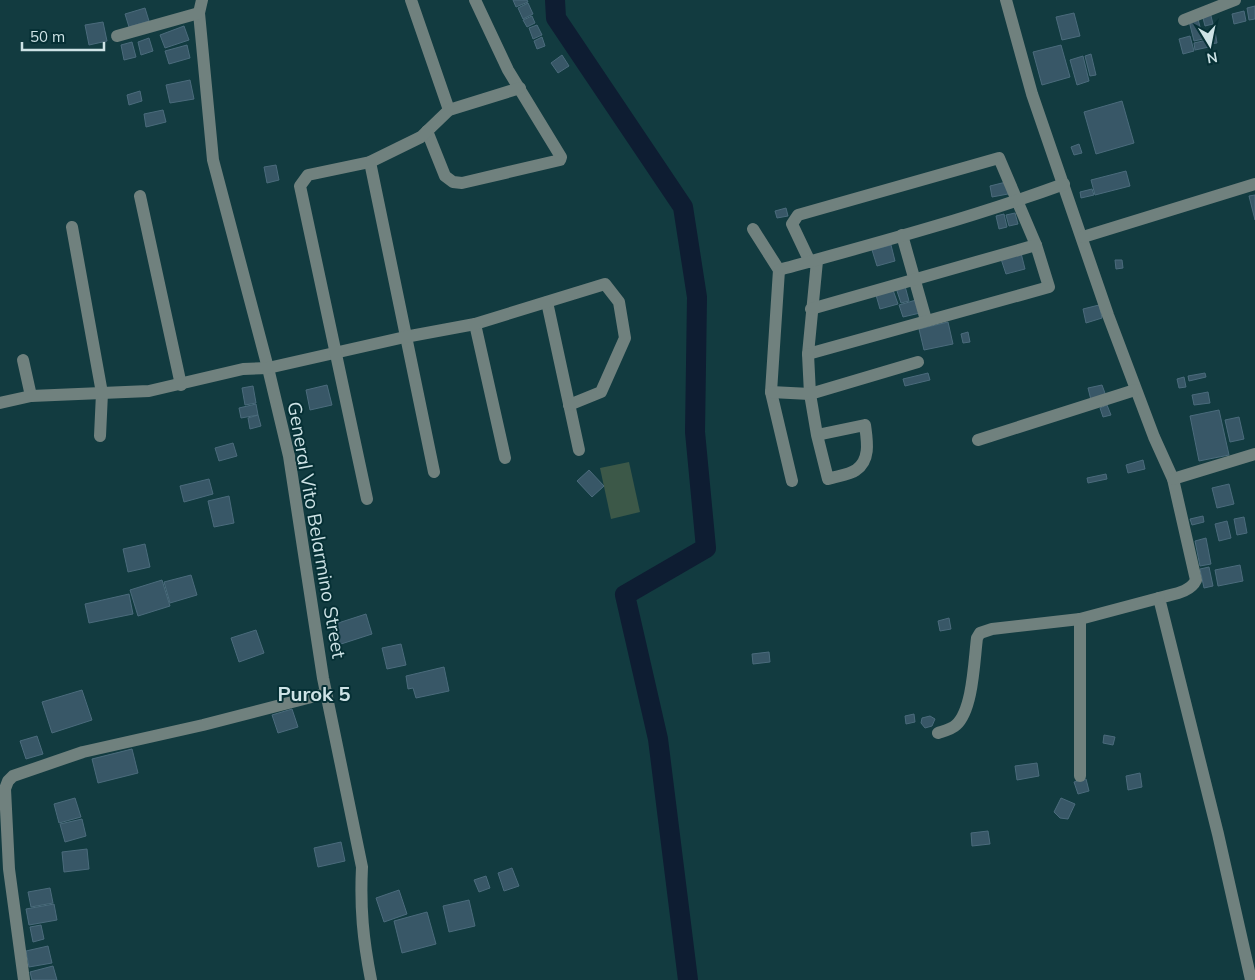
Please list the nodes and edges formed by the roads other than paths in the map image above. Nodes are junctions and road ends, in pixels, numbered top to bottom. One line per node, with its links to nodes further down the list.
1 (411, 0): 9 (street)
2 (475, 0): 8 (street)
3 (1006, 0): 12 (street)
4 (1235, 0): 6 (street)
5 (202, 3): 7 (street); 33 (street, General Vito Belarmino Street)
6 (1184, 20)
7 (117, 36)
8 (520, 88): 9 (street); 10 (street)
9 (449, 110): 10 (street)
10 (427, 131): 11 (street)
11 (370, 162): 28 (street); 29 (street)
12 (1064, 184): 15 (street); 19 (street)
13 (1255, 184): 19 (street)
14 (140, 196): 34 (street)
15 (1017, 201): 18 (street); 20 (street); 21 (street)
16 (72, 227): 37 (street)
17 (753, 229): 22 (street)
18 (902, 235): 21 (street); 23 (street)
19 (1082, 237): 35 (street)
20 (1036, 245): 23 (street); 26 (street)
21 (813, 261): 22 (street); 25 (street)
22 (779, 270): 36 (street)
23 (914, 278): 25 (street); 26 (street)
24 (547, 302): 27 (street); 41 (street); 41 (street)
25 (811, 309): 30 (street)
26 (926, 320): 30 (street)
27 (475, 324): 28 (street); 47 (street)
28 (405, 337): 29 (street); 48 (street)
29 (336, 354): 33 (street); 51 (street)
30 (808, 354): 38 (street)
31 (23, 360): 39 (street)
32 (918, 362): 38 (street)
33 (268, 368): 34 (street); 54 (street, General Vito Belarmino Street)
34 (181, 385): 37 (street)
35 (1135, 390): 44 (street); 49 (street)
36 (771, 392): 38 (street); 50 (street)
37 (102, 393): 39 (street); 43 (street)
38 (810, 394): 42 (street)
39 (31, 396): 40 (street)
40 (0, 403)
41 (569, 405): 45 (street)
42 (817, 435): 42 (street)
43 (100, 436)
44 (978, 440)
45 (579, 450)
46 (1255, 454): 49 (street)
47 (505, 458)
48 (434, 472)
49 (1174, 479): 52 (street)
50 (792, 481)
51 (367, 499)
52 (1159, 598): 53 (street); 60 (street)
53 (1080, 619): 55 (street); 56 (street)
54 (327, 693): 57 (street); 59 (street, General Vito Belarmino Street)
55 (938, 733)
56 (1080, 776)
57 (4, 777): 58 (street)
58 (24, 980)
59 (371, 980)
60 (1251, 980)

